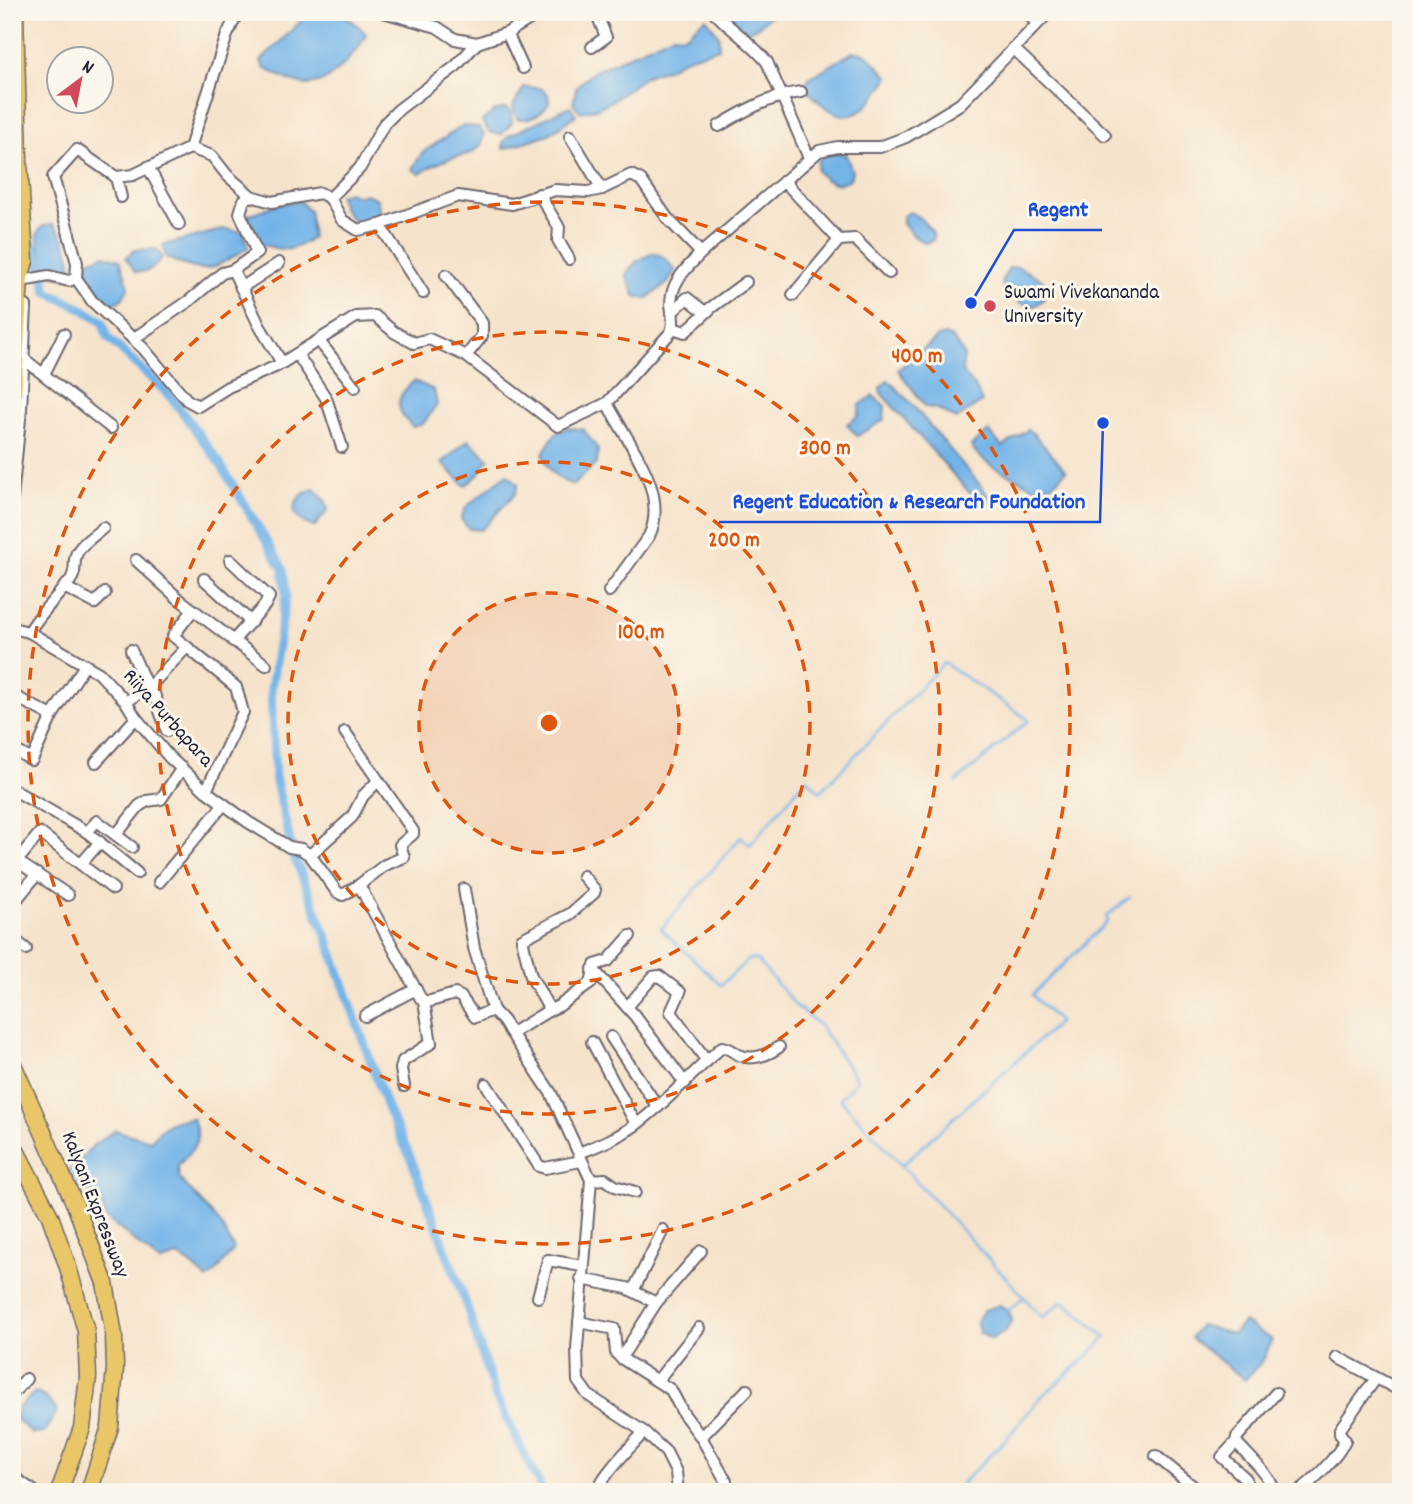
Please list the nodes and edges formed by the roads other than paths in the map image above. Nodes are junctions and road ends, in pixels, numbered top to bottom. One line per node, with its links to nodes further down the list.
1 (15, 12): 38 (highway)
2 (238, 12): 20 (street)
3 (383, 12): 11 (street)
4 (596, 12): 12 (street)
5 (714, 12): 16 (street)
6 (1026, 12): 9 (street)
7 (1049, 12): 9 (street)
8 (536, 13): 10 (street)
9 (1037, 23): 13 (street)
10 (507, 33): 11 (street); 14 (street)
11 (477, 43): 29 (street)
12 (592, 47)
13 (1013, 48): 18 (street); 21 (street)
14 (523, 68)
15 (801, 92): 16 (street)
16 (780, 95): 17 (street); 21 (street)
17 (719, 126)
18 (1105, 135)
19 (570, 136): 25 (street)
20 (190, 148): 22 (street); 27 (street)
21 (809, 158): 24 (street)
22 (148, 167): 23 (street); 30 (street)
23 (116, 177): 28 (street); 40 (street)
24 (784, 181): 32 (street); 33 (street)
25 (602, 189): 26 (street); 33 (street)
26 (539, 194): 31 (street); 34 (street)
27 (251, 196): 29 (street); 36 (street)
28 (121, 197)
29 (330, 198): 31 (street)
30 (179, 224)
31 (380, 225): 43 (street)
32 (839, 240): 37 (street); 44 (street)
33 (701, 253): 46 (street)
34 (569, 259)
35 (279, 263): 42 (street)
36 (233, 270): 42 (street); 49 (street)
37 (889, 273)
38 (20, 274): 40 (street); 51 (highway); 54 (street); 59 (highway)
39 (446, 275): 53 (street)
40 (76, 278): 49 (street)
41 (746, 282): 45 (street)
42 (241, 288): 55 (street)
43 (423, 293)
44 (793, 295)
45 (709, 310): 46 (street); 47 (street)
46 (672, 312): 47 (street)
47 (673, 328): 58 (street)
48 (64, 334): 56 (street)
49 (133, 339): 55 (street)
50 (319, 341): 52 (street); 53 (street); 57 (street)
51 (12, 344)
52 (297, 354): 55 (street); 61 (street)
53 (466, 356): 58 (street)
54 (24, 359): 56 (street); 62 (street)
55 (282, 363)
56 (44, 374): 60 (street)
57 (355, 387)
58 (607, 403): 68 (street)
59 (12, 416)
60 (111, 428)
61 (342, 447)
62 (12, 498)
63 (103, 528): 67 (street)
64 (136, 560): 70 (street)
65 (230, 560): 71 (street)
66 (204, 579): 71 (street)
67 (64, 587): 69 (street); 73 (street)
68 (609, 591)
69 (105, 593)
70 (193, 610): 74 (street); 75 (street)
71 (251, 622): 74 (street)
72 (12, 628): 73 (street, Riiya Purbapara)
73 (29, 632): 77 (street, Riiya Purbapara)
74 (233, 641): 78 (street)
75 (187, 647): 79 (street); 91 (street)
76 (131, 650): 79 (street)
77 (85, 665): 81 (street, Riiya Purbapara); 82 (street)
78 (266, 665)
79 (149, 686): 81 (street); 84 (street)
80 (12, 695): 82 (street)
81 (127, 702): 83 (street, Riiya Purbapara)
82 (52, 716): 86 (street)
83 (136, 718): 87 (street); 88 (street, Riiya Purbapara)
84 (167, 731)
85 (345, 732): 89 (street)
86 (12, 749)
87 (96, 762)
88 (182, 768): 91 (street, Riiya Purbapara); 94 (street)
89 (379, 781): 97 (street); 104 (street)
90 (12, 789): 93 (street)
91 (206, 791): 92 (street, Riiya Purbapara)
92 (223, 804): 97 (street, Riiya Purbapara); 103 (street)
93 (87, 832): 94 (street); 95 (street)
94 (116, 835): 96 (street)
95 (100, 842): 99 (street); 100 (street)
96 (132, 847)
97 (305, 852): 104 (street)
98 (15, 859): 99 (street); 101 (street)
99 (81, 864): 105 (street)
100 (137, 873)
101 (37, 874): 107 (street); 108 (street)
102 (583, 876): 117 (street)
103 (159, 882)
104 (359, 886): 113 (street)
105 (113, 889)
106 (464, 889): 116 (street)
107 (68, 895)
108 (12, 905)
109 (630, 936): 112 (street)
110 (12, 938): 111 (street)
111 (26, 949)
112 (593, 969): 115 (street); 117 (street)
113 (416, 989): 114 (street); 118 (street)
114 (424, 1002): 116 (street); 127 (street)
115 (627, 1007): 123 (street); 125 (street)
116 (493, 1010): 119 (street)
117 (548, 1011): 119 (street)
118 (365, 1016)
119 (512, 1033): 131 (street)
120 (611, 1037): 128 (street)
121 (592, 1042): 129 (street)
122 (779, 1047): 123 (street)
123 (707, 1061): 125 (street)
124 (12, 1062): 159 (highway, Kalyani Expressway)
125 (684, 1083): 128 (street)
126 (486, 1084): 131 (street)
127 (404, 1086)
128 (658, 1107): 129 (street)
129 (636, 1124): 131 (street)
130 (12, 1143): 158 (highway)
131 (580, 1157): 132 (street)
132 (591, 1180): 133 (street); 136 (street)
133 (635, 1192)
134 (663, 1230): 138 (street)
135 (701, 1251): 140 (street)
136 (582, 1266): 137 (street); 139 (street)
137 (581, 1279): 138 (street); 141 (street)
138 (633, 1291): 140 (street)
139 (538, 1297)
140 (656, 1303): 144 (street)
141 (579, 1322): 144 (street); 152 (street)
142 (699, 1328): 147 (street)
143 (1337, 1357): 145 (street)
144 (621, 1358): 147 (street)
145 (1376, 1378): 149 (street); 166 (street)
146 (26, 1379): 151 (street)
147 (657, 1381): 153 (street)
148 (747, 1390): 153 (street)
149 (1401, 1391)
150 (1276, 1393): 154 (street)
151 (12, 1394)
152 (644, 1432): 160 (street); 161 (street)
153 (701, 1437): 162 (street)
154 (1236, 1442): 164 (street); 165 (street)
155 (1156, 1456): 163 (street)
156 (12, 1476): 157 (street)
157 (35, 1492)
158 (59, 1492)
159 (89, 1492)
160 (598, 1492)
161 (678, 1492)
162 (725, 1492)
163 (1200, 1492)
164 (1240, 1492)
165 (1276, 1492)
166 (1298, 1492)

